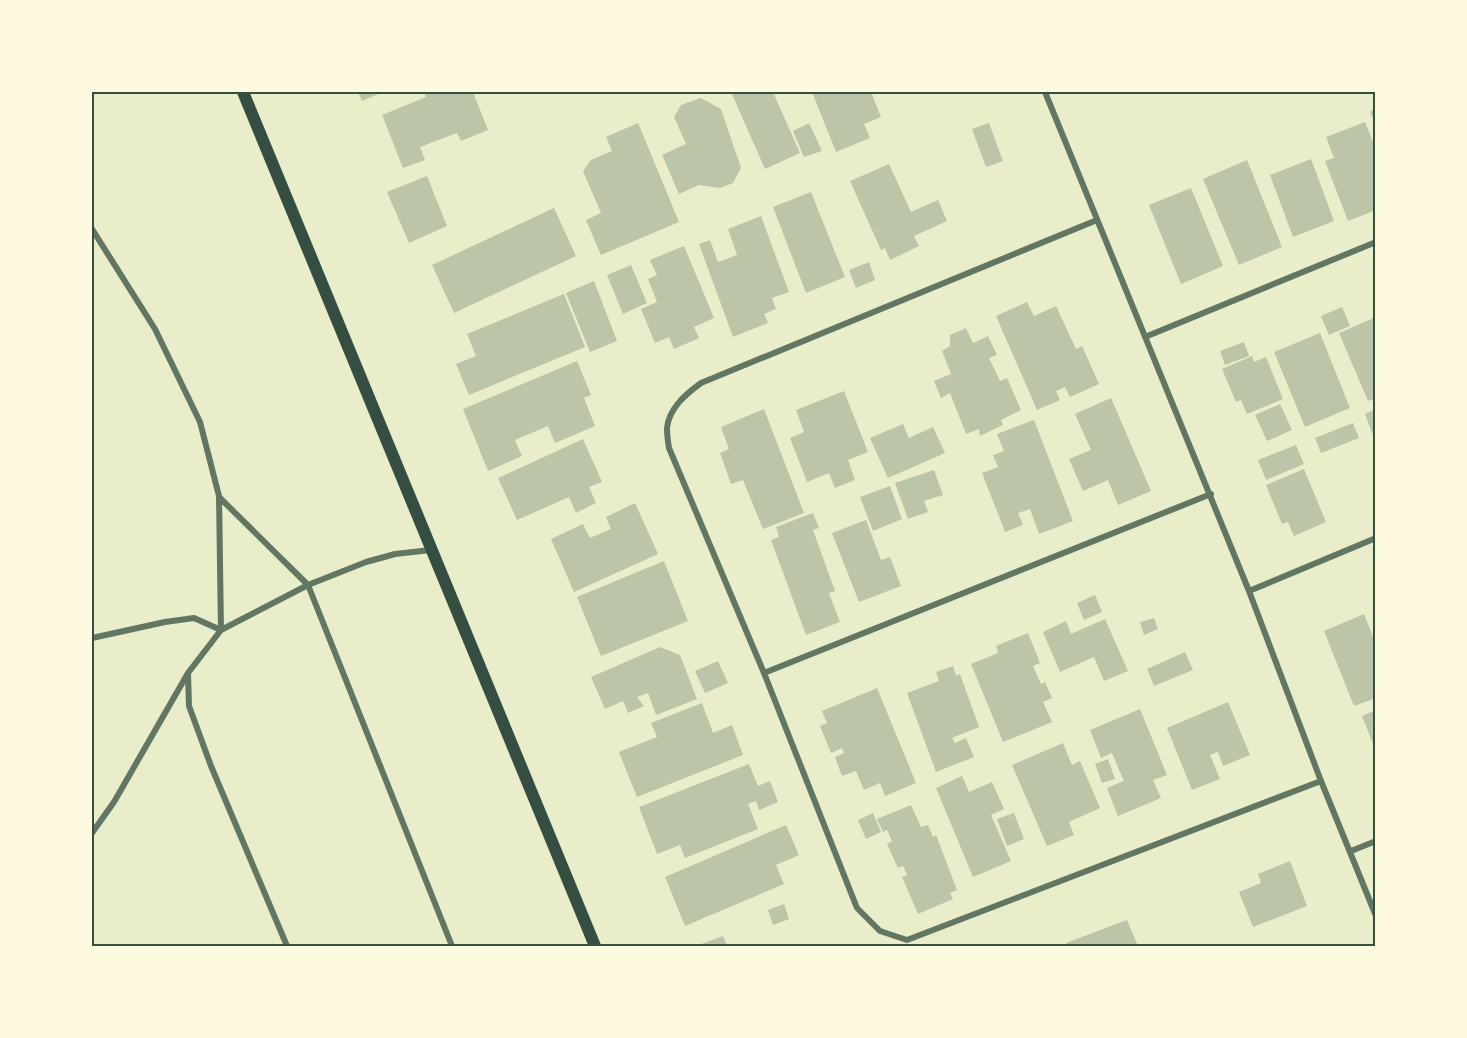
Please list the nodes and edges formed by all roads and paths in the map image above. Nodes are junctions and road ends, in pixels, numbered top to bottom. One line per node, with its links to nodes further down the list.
1 (243, 92): 10 (main road)
2 (1045, 92): 3 (street)
3 (1097, 220): 6 (street); 16 (street)
4 (92, 229): 8 (street)
5 (1376, 242): 6 (street)
6 (1145, 338): 7 (street)
7 (1210, 494): 12 (street); 16 (street)
8 (219, 496): 11 (street); 13 (street)
9 (1376, 538): 12 (street)
10 (432, 550): 11 (street); 24 (main road)
11 (308, 585): 13 (street); 23 (street)
12 (1249, 591): 17 (street)
13 (221, 630): 14 (street); 15 (street)
14 (92, 639)
15 (188, 673): 18 (street); 22 (street)
16 (764, 674): 17 (street)
17 (1321, 781): 20 (street)
18 (92, 833)
19 (1376, 841): 20 (street)
20 (1350, 851): 21 (street)
21 (1376, 916)
22 (287, 946)
23 (452, 946)
24 (595, 946)

